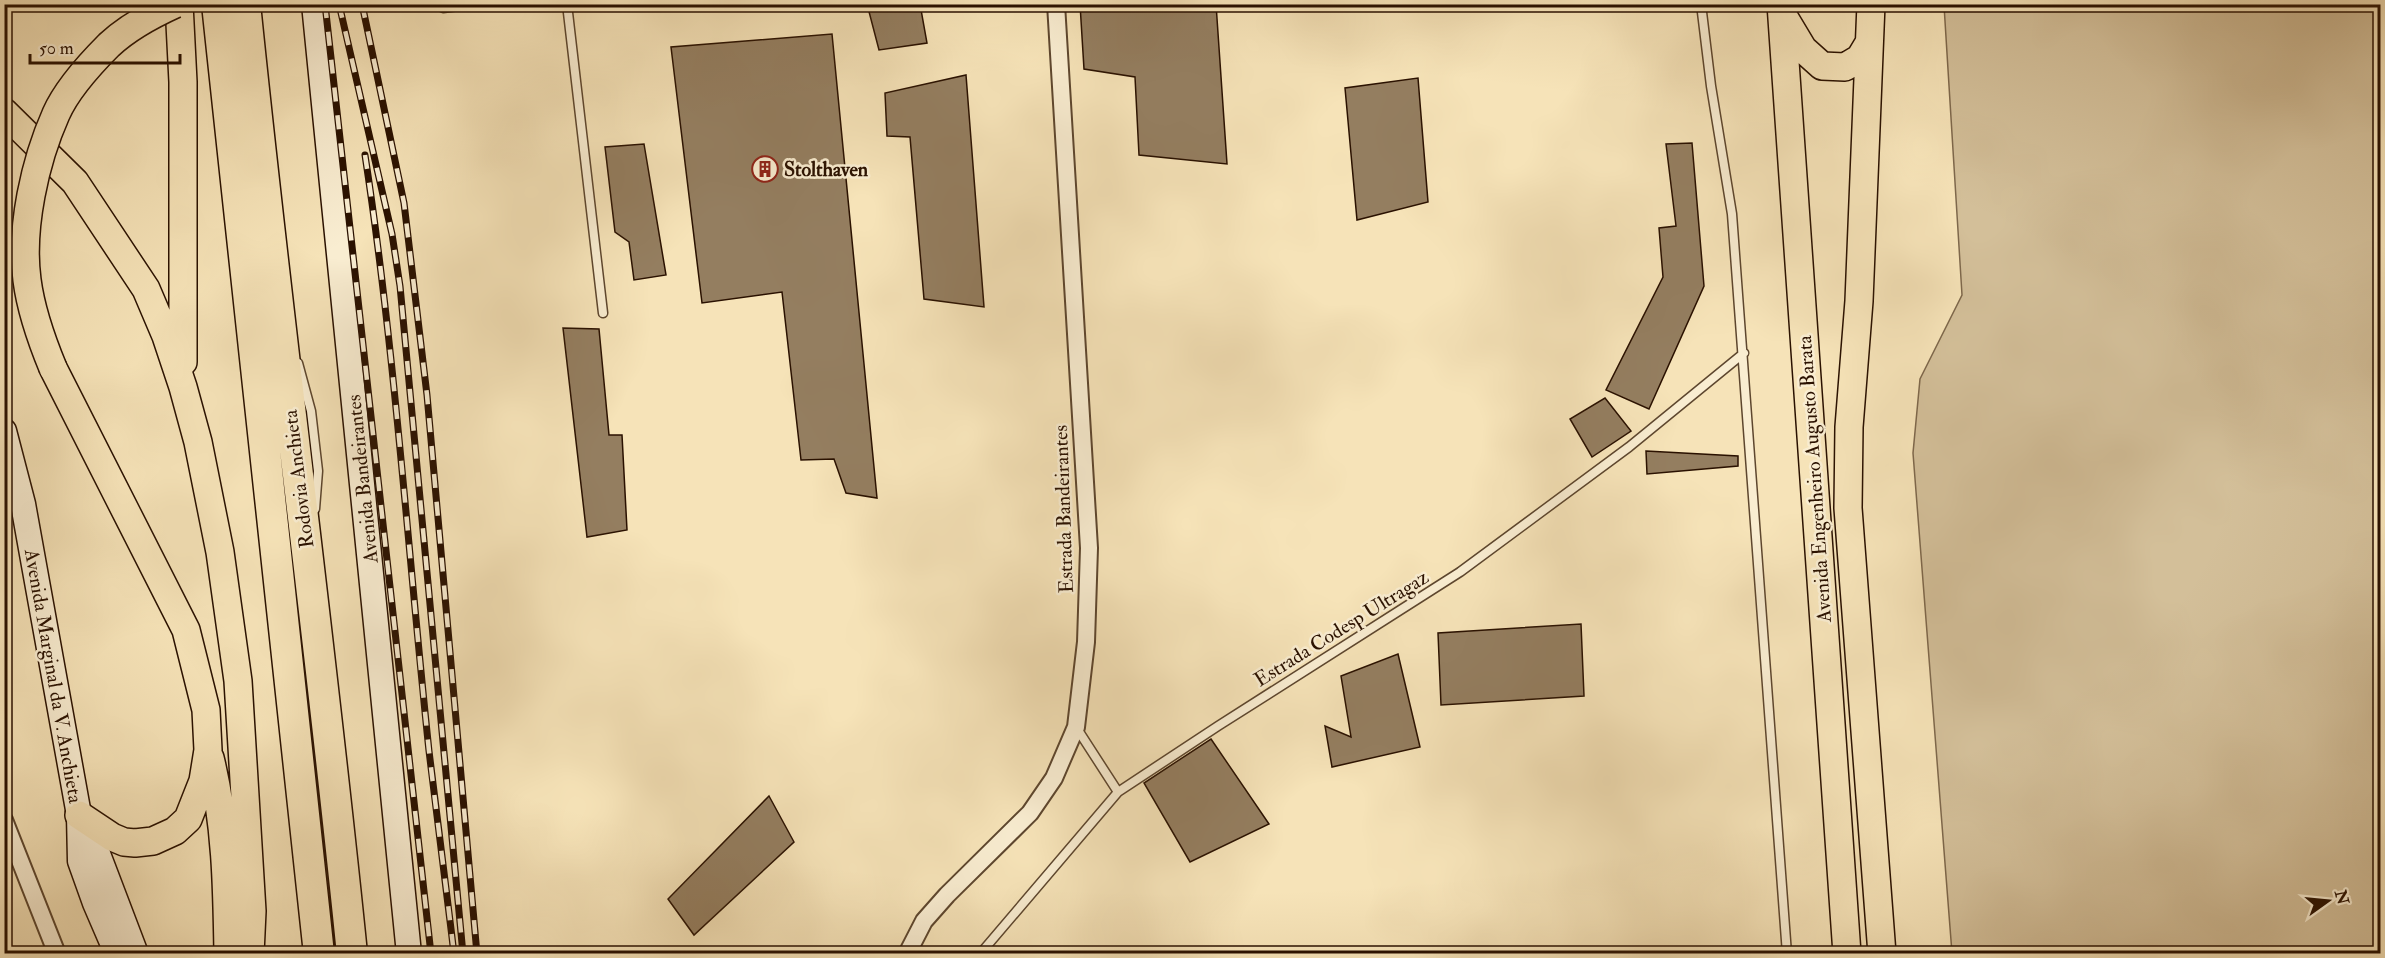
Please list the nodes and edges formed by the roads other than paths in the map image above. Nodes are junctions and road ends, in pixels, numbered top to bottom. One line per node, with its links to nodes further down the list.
1 (177, 4): 19 (main road); 25 (main road, bridge)
2 (217, 4): 34 (highway, Rodovia Anchieta)
3 (245, 4): 14 (highway, Rodovia Anchieta)
4 (314, 4): 36 (main road, Avenida Bandeirantes)
5 (474, 4): 10 (lane)
6 (567, 4): 15 (lane)
7 (1056, 4): 24 (street, Estrada Bandeirantes)
8 (1701, 4): 17 (lane)
9 (1871, 4): 12 (main road, Avenida Engenheiro Augusto Barata)
10 (443, 9)
11 (1781, 9): 12 (main road); 40 (main road, Avenida Engenheiro Augusto Barata)
12 (1869, 43): 41 (main road, Avenida Engenheiro Augusto Barata)
13 (4, 112): 19 (main road)
14 (273, 267): 16 (lane); 23 (highway, Rodovia Anchieta)
15 (603, 313)
16 (291, 333)
17 (1744, 353): 26 (lane, Estrada Codesp Ultragaz); 39 (lane)
18 (296, 355): 21 (lane)
19 (183, 387): 33 (main road)
20 (4, 431): 27 (main road, Avenida Marginal da V. Anchieta)
21 (315, 518)
22 (314, 529): 23 (lane)
23 (310, 576): 35 (highway, Rodovia Anchieta)
24 (1076, 727): 26 (lane); 37 (street, Estrada Bandeirantes)
25 (208, 750): 27 (main road); 32 (main road)
26 (1118, 792): 38 (lane, Estrada Codesp Ultragaz)
27 (79, 815): 30 (main road, Avenida Marginal da V. Anchieta); 31 (main road, Avenida Marginal da V. Anchieta)
28 (4, 820): 29 (street)
29 (57, 954)
30 (117, 954)
31 (136, 954)
32 (228, 954)
33 (250, 954)
34 (319, 954)
35 (352, 954)
36 (410, 954)
37 (907, 954)
38 (980, 954)
39 (1787, 954)
40 (1847, 954)
41 (1882, 954)

